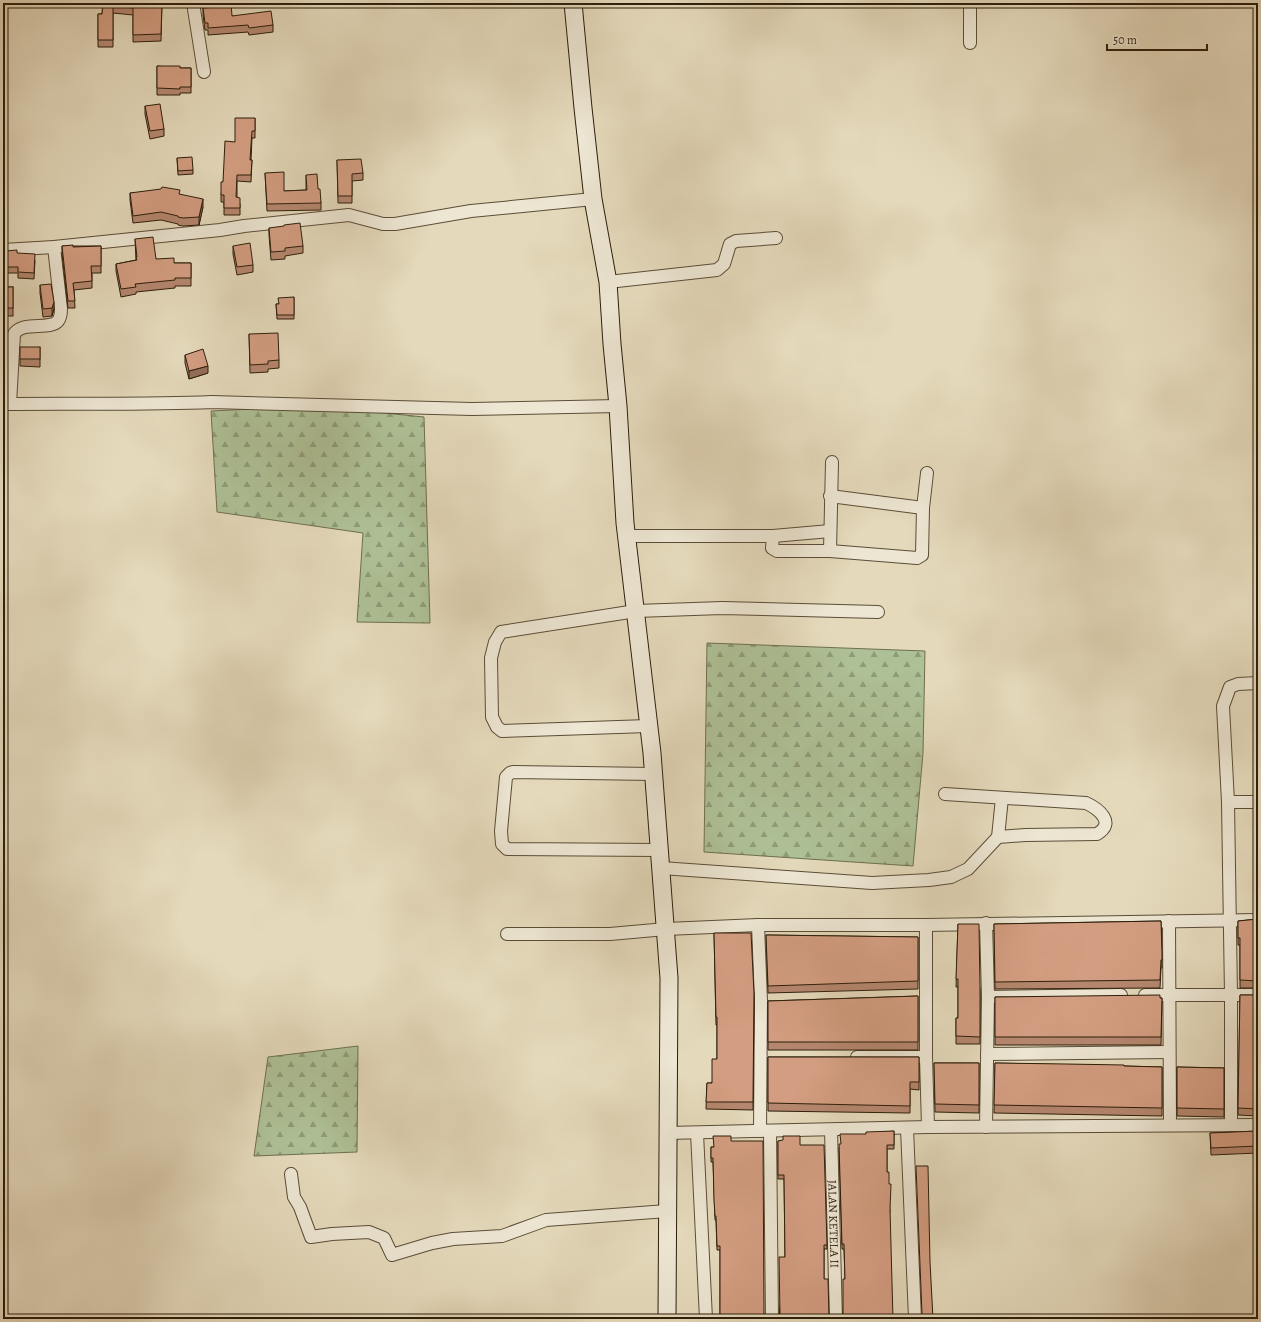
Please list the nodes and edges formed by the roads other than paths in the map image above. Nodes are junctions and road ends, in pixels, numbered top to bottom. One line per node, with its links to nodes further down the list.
1 (193, 3): 5 (street)
2 (574, 3): 6 (street)
3 (970, 3): 4 (street)
4 (970, 43)
5 (204, 72)
6 (593, 199): 8 (street); 10 (street)
7 (776, 238): 10 (street)
8 (54, 247): 9 (street); 11 (street)
9 (3, 250)
10 (608, 282): 12 (street)
11 (6, 404): 12 (street)
12 (618, 406): 18 (street)
13 (832, 462): 15 (street)
14 (927, 473): 16 (street)
15 (830, 496): 16 (street); 17 (street)
16 (923, 508): 20 (street)
17 (830, 531): 19 (street); 20 (street)
18 (626, 536): 19 (street); 21 (street)
19 (773, 536): 20 (street)
20 (830, 551)
21 (636, 611): 22 (street); 25 (street); 25 (street)
22 (878, 612)
23 (1258, 676): 24 (street)
24 (1258, 683): 29 (street)
25 (648, 726): 26 (street)
26 (653, 774): 32 (street); 32 (street)
27 (945, 794): 28 (street)
28 (1002, 798): 31 (street); 31 (street)
29 (1228, 802): 30 (street); 35 (street)
30 (1258, 802)
31 (998, 837): 33 (street)
32 (659, 850): 33 (street)
33 (661, 868): 40 (street)
34 (1169, 920): 35 (street); 37 (street); 42 (street)
35 (1229, 920): 36 (street); 43 (street)
36 (1258, 920)
37 (986, 923): 38 (street); 45 (street)
38 (926, 924): 39 (street); 51 (street)
39 (758, 925): 40 (street); 48 (street)
40 (666, 929): 41 (street); 60 (street)
41 (507, 934)
42 (1168, 995): 43 (street); 45 (street); 46 (street)
43 (1230, 995): 44 (street); 53 (street)
44 (1258, 995)
45 (988, 997): 47 (street)
46 (1169, 1052): 47 (street); 52 (street)
47 (987, 1054): 56 (street)
48 (760, 1057): 49 (street); 59 (street)
49 (776, 1057)
50 (847, 1057): 51 (street)
51 (926, 1057): 55 (street)
52 (1170, 1125): 53 (street); 56 (street)
53 (1231, 1125): 54 (street)
54 (1258, 1125)
55 (928, 1127): 56 (street); 57 (street)
56 (986, 1127)
57 (907, 1128): 58 (street); 68 (street)
58 (831, 1130): 59 (street); 67 (street, JALAN KETELA II)
59 (765, 1131): 61 (street); 66 (street)
60 (667, 1133): 61 (street); 63 (street)
61 (697, 1133): 65 (street)
62 (291, 1174): 63 (street)
63 (667, 1211): 64 (street)
64 (667, 1319)
65 (706, 1319)
66 (772, 1319)
67 (836, 1319)
68 (916, 1319)

